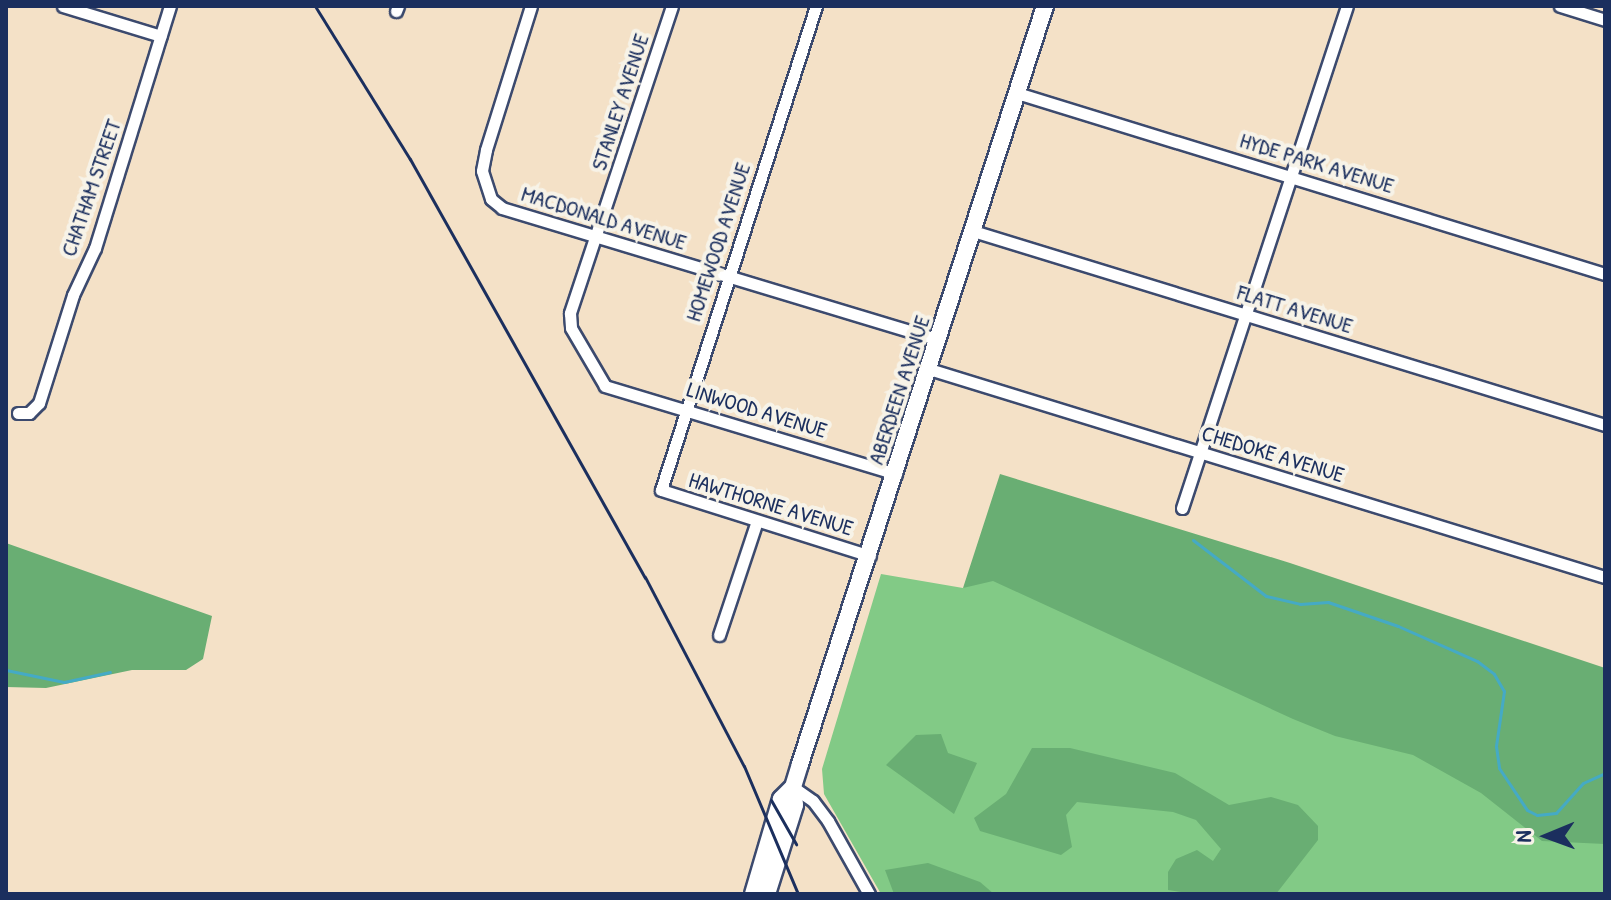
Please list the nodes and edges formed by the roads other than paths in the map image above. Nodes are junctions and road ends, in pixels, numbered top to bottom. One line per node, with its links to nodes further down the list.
1 (63, 6): 10 (street)
2 (170, 6): 10 (street, CHATHAM STREET)
3 (531, 6): 14 (street, MACDONALD AVENUE)
4 (672, 6): 14 (street, STANLEY AVENUE)
5 (816, 6): 16 (street, HOMEWOOD AVENUE)
6 (1045, 6): 11 (main road, ABERDEEN AVENUE)
7 (1347, 6): 12 (street)
8 (1560, 6): 9 (street)
9 (1605, 20)
10 (161, 36): 22 (street, CHATHAM STREET)
11 (1017, 93): 12 (street, HYDE PARK AVENUE); 13 (main road, ABERDEEN AVENUE)
12 (1293, 177): 15 (street, HYDE PARK AVENUE); 17 (street)
13 (973, 231): 17 (street, FLATT AVENUE); 18 (main road, ABERDEEN AVENUE)
14 (597, 237): 16 (street, MACDONALD AVENUE); 20 (street, STANLEY AVENUE)
15 (1605, 274)
16 (728, 276): 18 (street, MACDONALD AVENUE); 21 (street, HOMEWOOD AVENUE)
17 (1247, 315): 23 (street, FLATT AVENUE); 24 (street)
18 (938, 340): 19 (main road, ABERDEEN AVENUE)
19 (929, 369): 24 (street, CHEDOKE AVENUE); 25 (main road, ABERDEEN AVENUE)
20 (605, 386): 21 (street, LINWOOD AVENUE)
21 (686, 409): 25 (street, LINWOOD AVENUE); 26 (street, HOMEWOOD AVENUE)
22 (18, 413)
23 (1605, 425)
24 (1201, 452): 27 (street); 30 (street, CHEDOKE AVENUE)
25 (896, 474): 29 (main road, ABERDEEN AVENUE)
26 (661, 490): 28 (street, HAWTHORNE AVENUE)
27 (1182, 508)
28 (757, 521): 29 (street, HAWTHORNE AVENUE); 31 (street)
29 (870, 556): 32 (main road, ABERDEEN AVENUE)
30 (1605, 577)
31 (719, 635)
32 (793, 787): 33 (main road, ABERDEEN AVENUE); 34 (main road, ABERDEEN AVENUE); 35 (street)
33 (753, 894)
34 (767, 894)
35 (869, 894)

